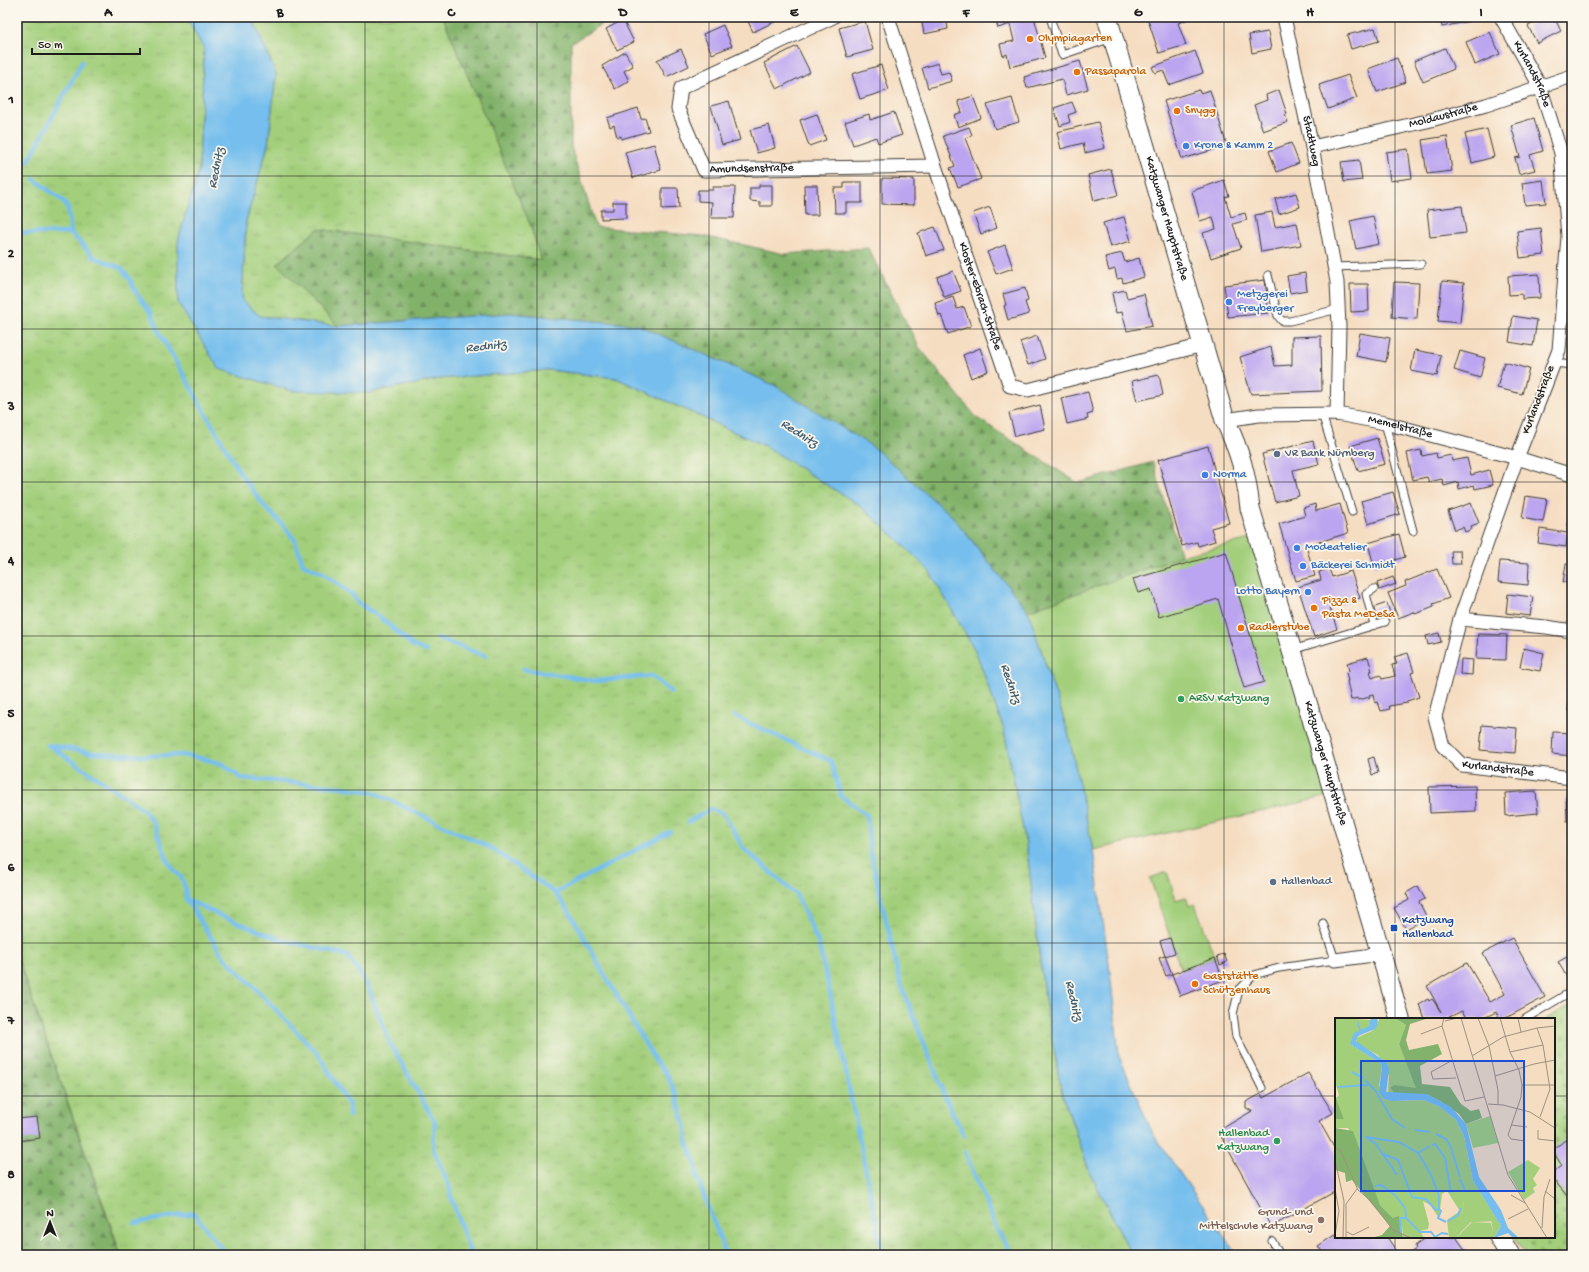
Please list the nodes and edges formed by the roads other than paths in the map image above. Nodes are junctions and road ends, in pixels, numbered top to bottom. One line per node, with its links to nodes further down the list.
1 (833, 17): 11 (street, Amundsenstraße)
2 (888, 17): 11 (street, Kloster-Ebrach-Straße)
3 (1050, 17): 7 (lane)
4 (1107, 17): 7 (main road, Katzwanger Hauptstraße)
5 (1284, 17): 10 (street, Stadtweg)
6 (1501, 17): 9 (street, Kurlandstraße)
7 (1113, 38): 17 (main road, Katzwanger Hauptstraße)
8 (1572, 76): 9 (street, Moldaustraße)
9 (1540, 86): 10 (street, Moldaustraße); 12 (street, Kurlandstraße)
10 (1312, 147): 14 (street, Stadtweg)
11 (935, 166): 17 (street, Kloster-Ebrach-Straße)
12 (1570, 236): 18 (street, Kurlandstraße)
13 (1421, 264): 14 (lane)
14 (1334, 267): 16 (street, Stadtweg)
15 (1268, 275): 16 (lane)
16 (1338, 309): 21 (street, Stadtweg)
17 (1203, 345): 22 (main road, Katzwanger Hauptstraße)
18 (1554, 363): 19 (lane); 24 (street, Kurlandstraße)
19 (1572, 365)
20 (1322, 414): 21 (street, Memelstraße); 22 (street, Memelstraße); 26 (lane)
21 (1337, 414): 23 (street, Memelstraße)
22 (1225, 420): 33 (main road, Katzwanger Hauptstraße)
23 (1385, 423): 24 (street, Memelstraße); 27 (lane)
24 (1517, 458): 25 (street, Memelstraße); 29 (street, Kurlandstraße)
25 (1572, 475)
26 (1352, 512)
27 (1413, 530)
28 (1374, 589): 31 (lane)
29 (1460, 619): 32 (street); 34 (street, Kurlandstraße)
30 (1385, 622): 31 (lane)
31 (1374, 625): 33 (lane)
32 (1572, 631)
33 (1292, 650): 36 (main road, Katzwanger Hauptstraße)
34 (1572, 778)
35 (1323, 923): 37 (lane)
36 (1381, 954): 37 (street); 39 (main road, Katzwanger Hauptstraße)
37 (1335, 960): 41 (lane)
38 (1572, 991): 40 (lane)
39 (1400, 1018)
40 (1527, 1018)
41 (1262, 1088)
42 (1499, 1238): 45 (main road)
43 (1272, 1241): 44 (lane)
44 (1280, 1255)
45 (1510, 1255)

